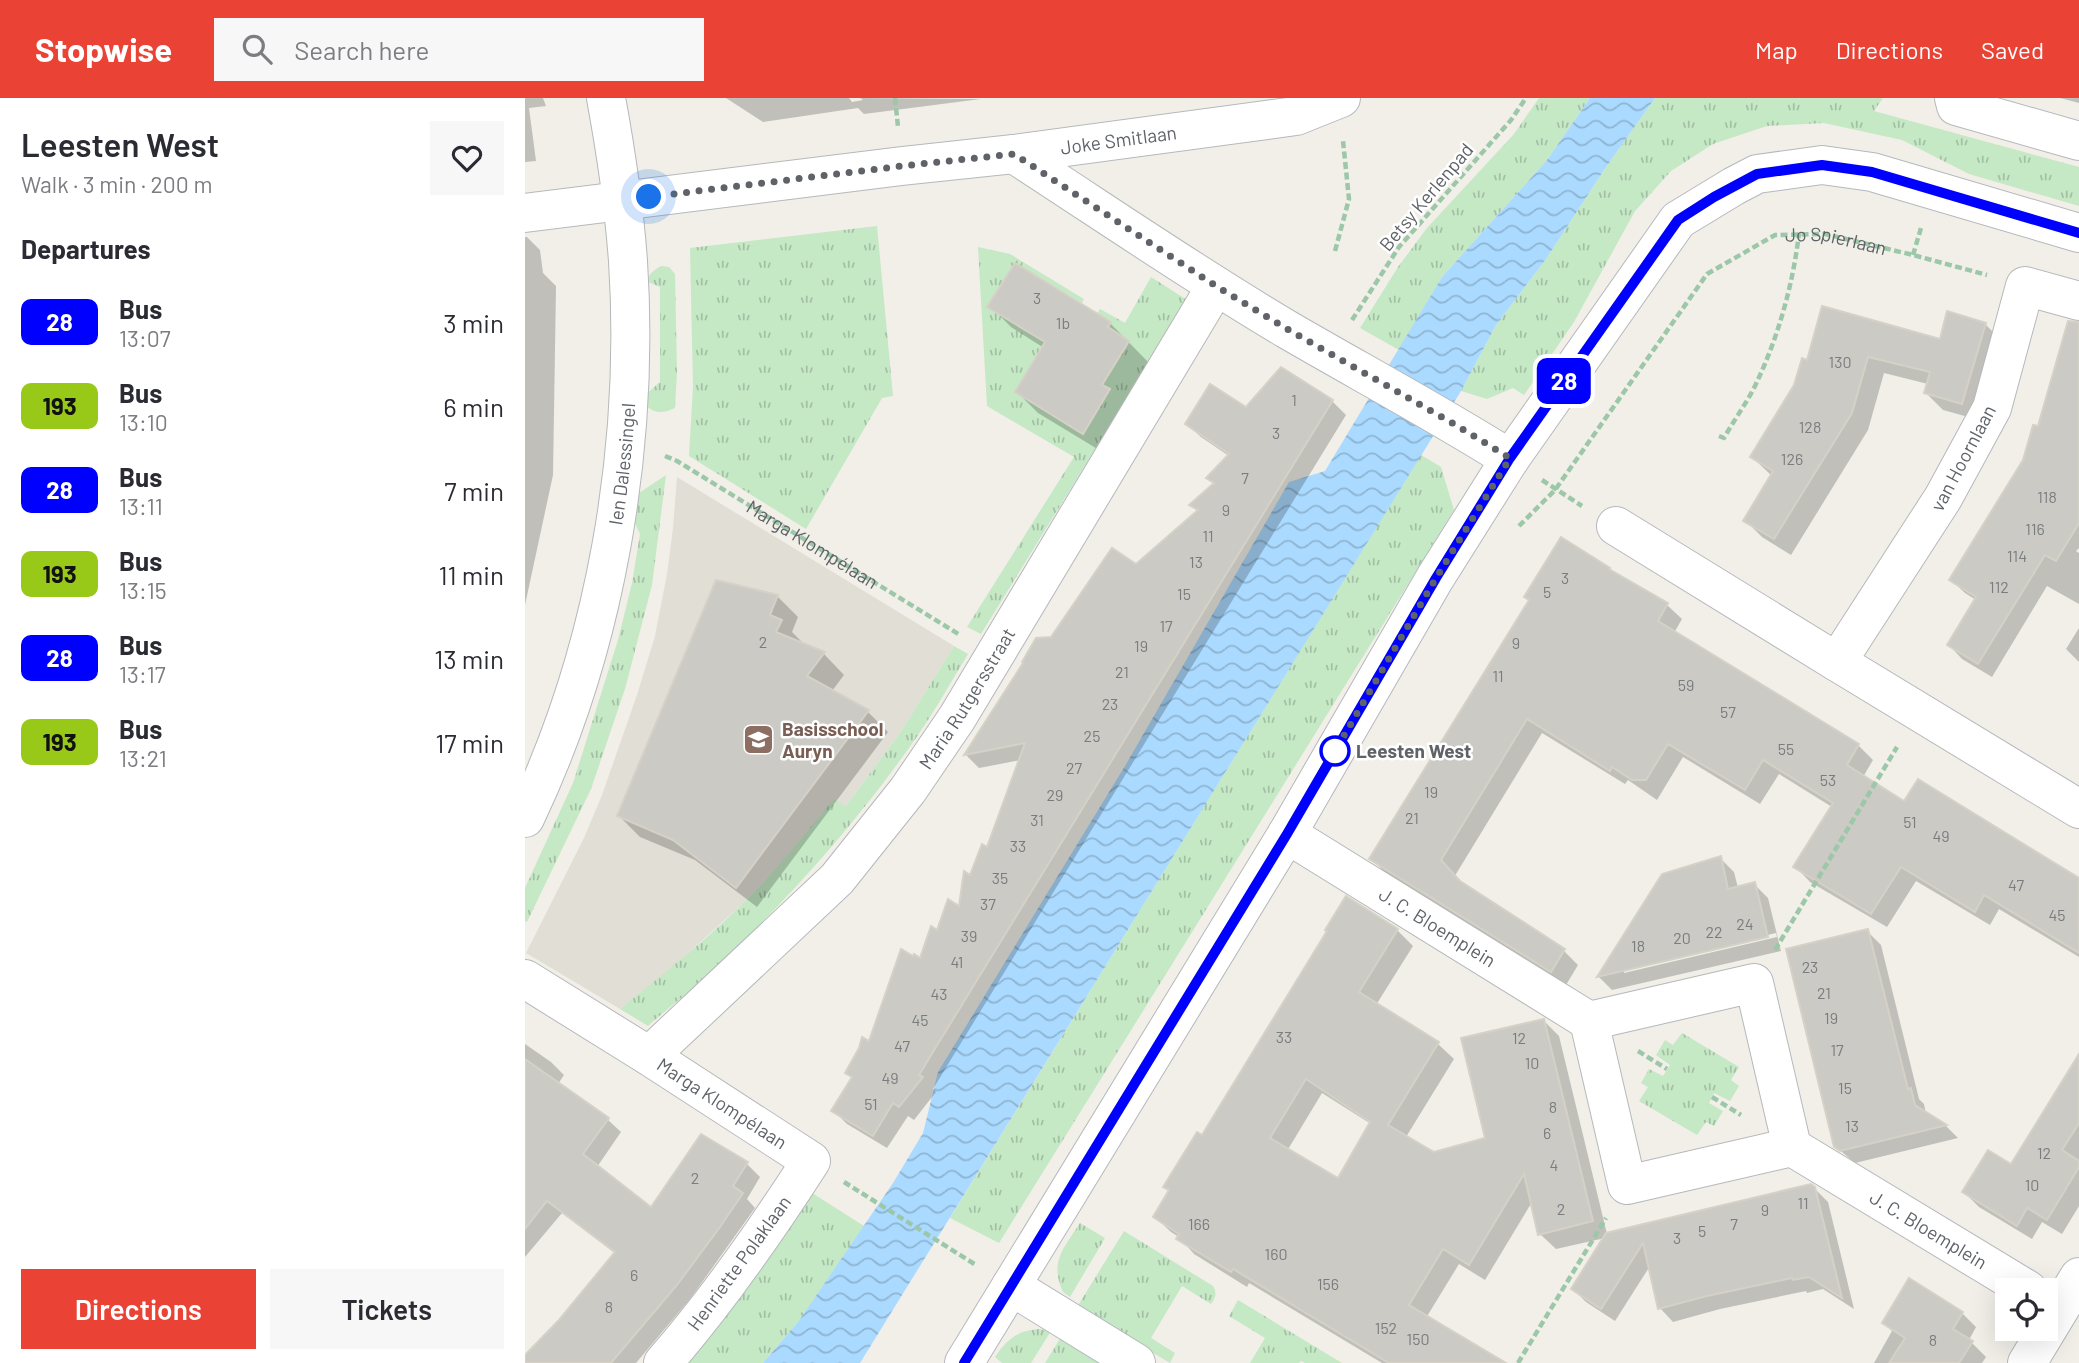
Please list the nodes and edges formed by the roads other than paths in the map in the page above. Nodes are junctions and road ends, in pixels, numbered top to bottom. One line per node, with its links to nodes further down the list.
1 (606, 98): 7 (street, Ien Dalessingel)
2 (1340, 98): 4 (street, Joke Smitlaan)
3 (1954, 98): 5 (street)
4 (1298, 107): 6 (street, Joke Smitlaan)
5 (2079, 141)
6 (1014, 154): 7 (street, Joke Smitlaan); 10 (street)
7 (622, 201): 8 (street, Joke Smitlaan); 16 (street, Ien Dalessingel)
8 (525, 213)
9 (2079, 233): 12 (street)
10 (1216, 286): 12 (street); 20 (street, Maria Rutgersstraat)
11 (2079, 301): 14 (street, van Hoornlaan)
12 (1510, 458): 17 (street)
13 (1616, 526): 14 (street)
14 (1837, 662): 15 (street)
15 (2079, 809)
16 (525, 818)
17 (1287, 834): 19 (street, J. C. Bloemplein); 25 (street)
18 (525, 979): 20 (street, Marga Klompélaan)
19 (1589, 1021): 21 (street); 21 (street)
20 (649, 1056): 22 (street, Marga Klompélaan)
21 (1792, 1147): 24 (street, J. C. Bloemplein)
22 (811, 1161): 27 (street, Henriette Polaklaan)
23 (2079, 1277): 26 (street)
24 (2008, 1278)
25 (1011, 1286): 28 (street); 29 (street)
26 (2062, 1310): 30 (street)
27 (663, 1363)
28 (964, 1363)
29 (1136, 1363)
30 (2027, 1363)

